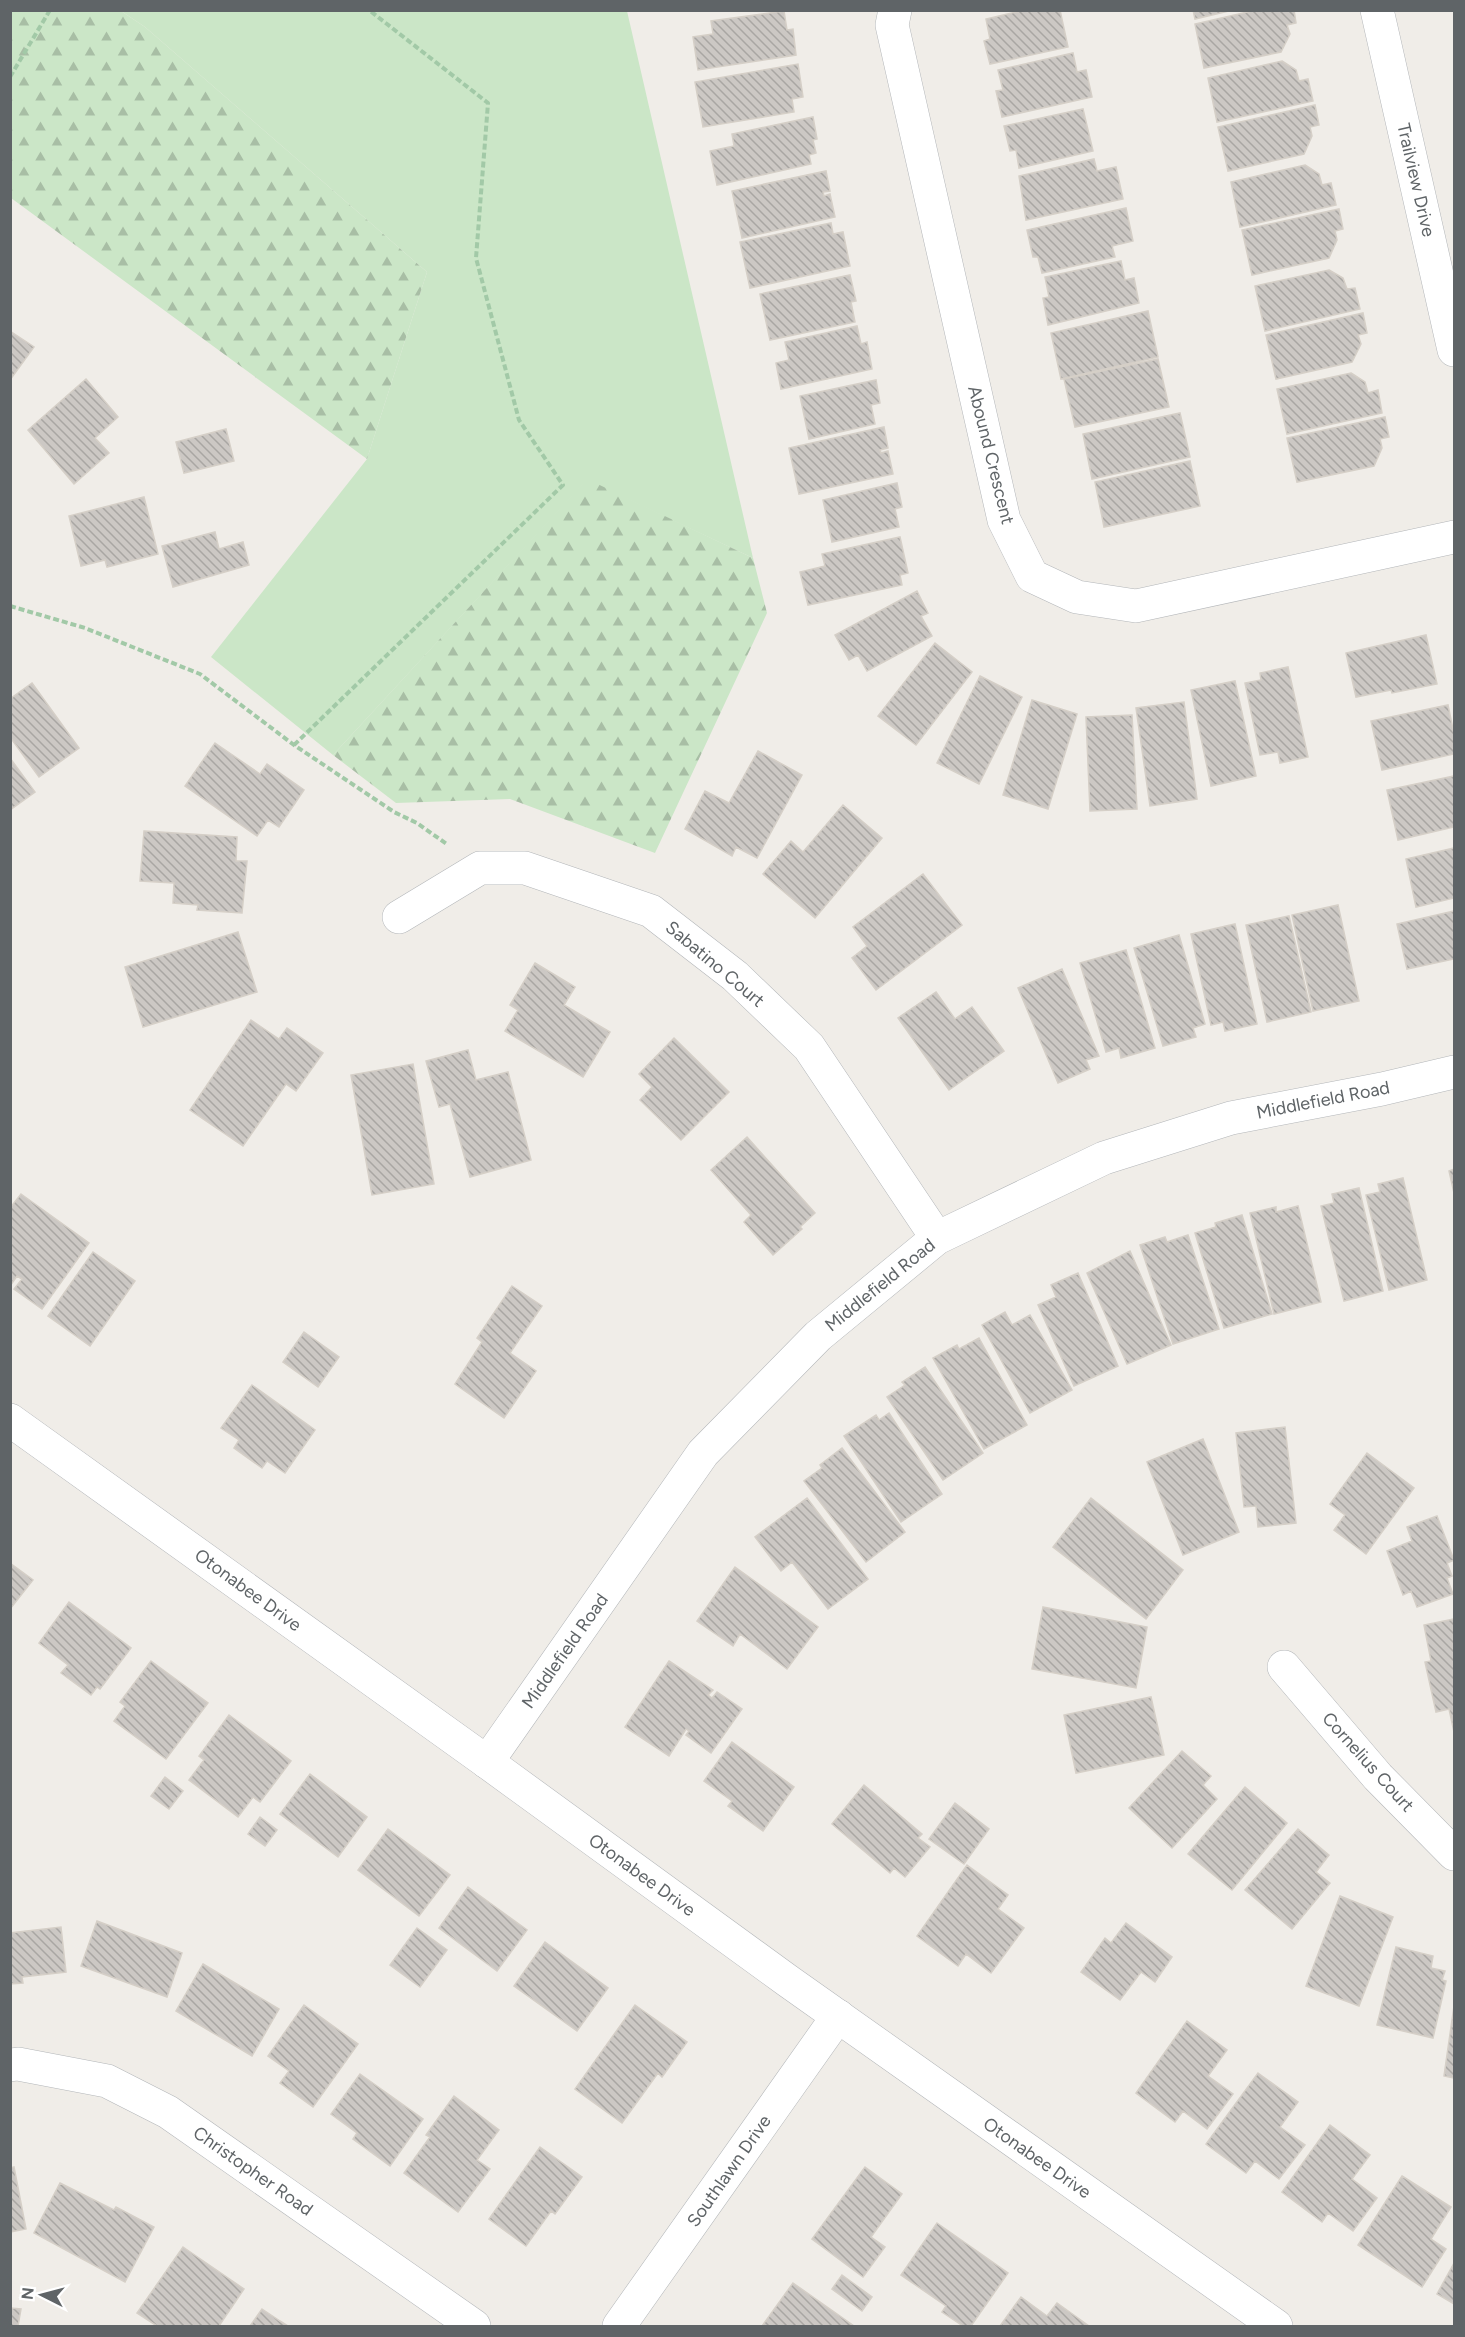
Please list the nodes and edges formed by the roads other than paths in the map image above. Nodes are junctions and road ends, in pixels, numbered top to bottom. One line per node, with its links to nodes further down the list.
1 (895, 10): 4 (street, Abound Crescent)
2 (1377, 10): 3 (street, Trailview Drive)
3 (1455, 350)
4 (1455, 537)
5 (399, 917): 7 (street, Sabatino Court)
6 (1455, 1072): 7 (street, Middlefield Road)
7 (937, 1238): 10 (street, Middlefield Road)
8 (10, 1420): 10 (street, Otonabee Drive)
9 (1284, 1667): 11 (street, Cornelius Court)
10 (488, 1762): 12 (street, Otonabee Drive)
11 (1455, 1854)
12 (838, 2016): 15 (street, Southlawn Drive); 16 (street, Otonabee Drive)
13 (10, 2066): 14 (street, Christopher Road)
14 (474, 2326)
15 (619, 2326)
16 (1276, 2326)

